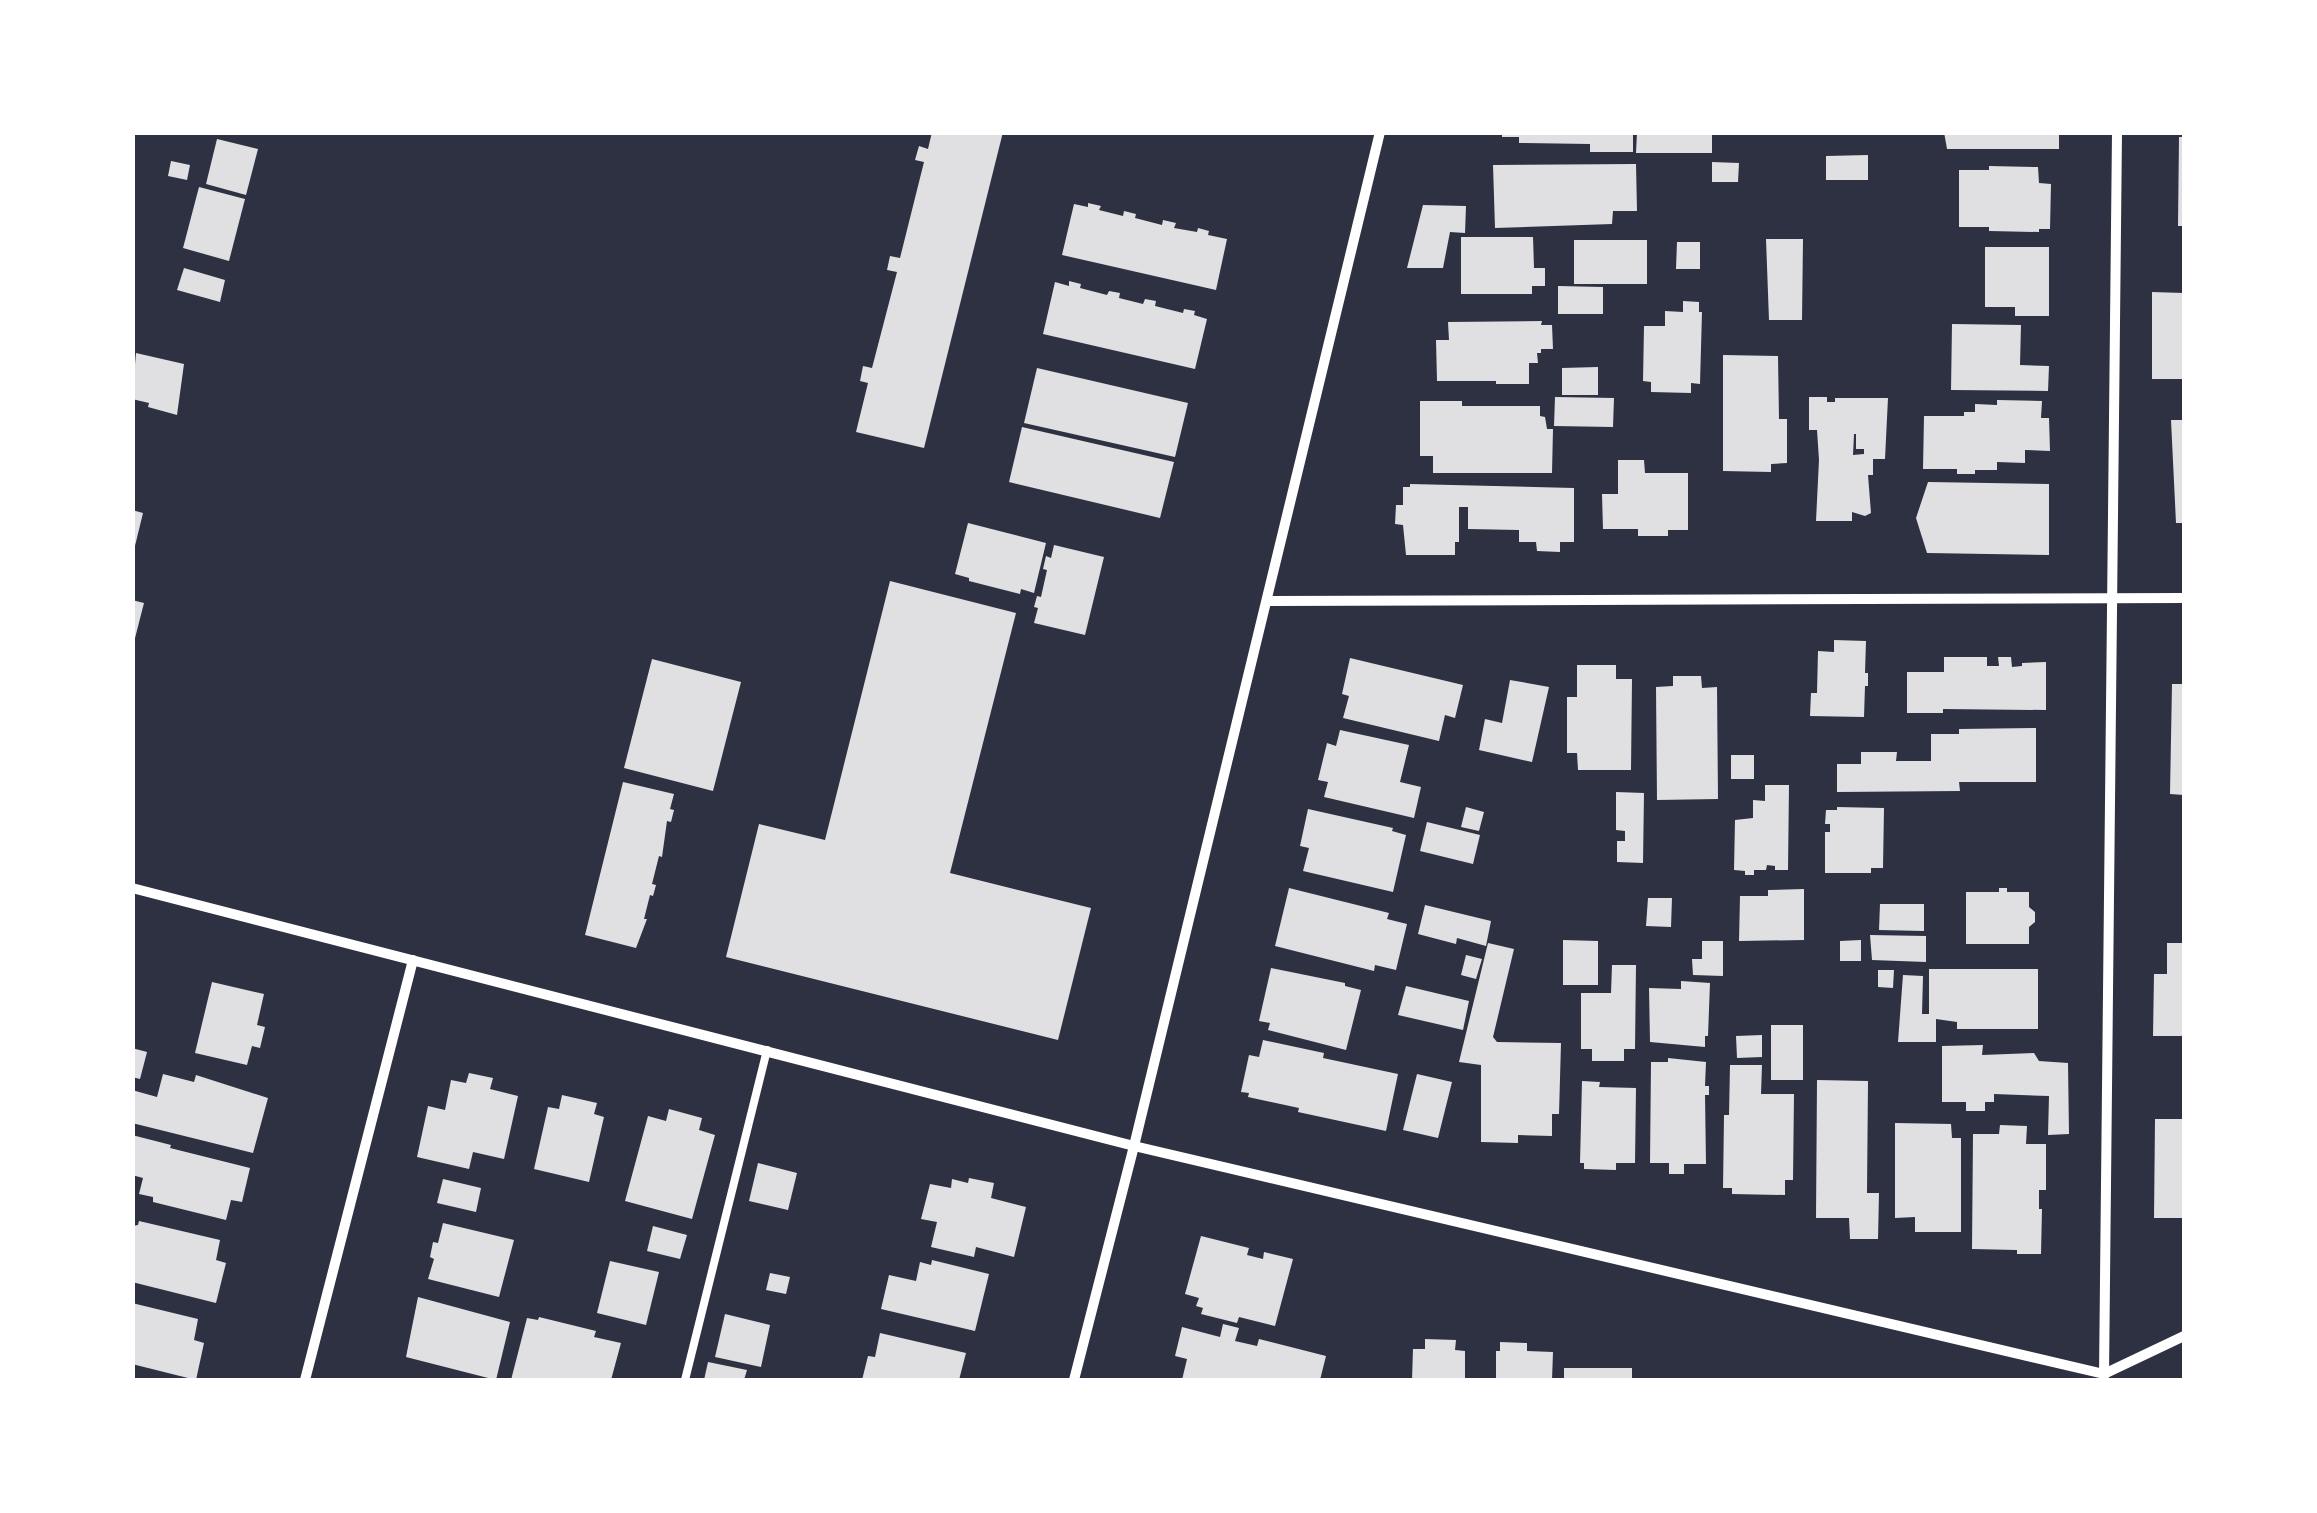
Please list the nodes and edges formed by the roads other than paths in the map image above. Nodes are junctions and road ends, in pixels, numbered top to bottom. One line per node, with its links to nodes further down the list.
1 (1380, 132): 5 (street)
2 (2117, 132): 3 (street)
3 (2112, 598): 4 (street); 5 (street); 11 (street)
4 (2184, 598)
5 (1268, 600): 9 (street)
6 (132, 888): 7 (street)
7 (414, 960): 8 (street); 12 (street)
8 (767, 1050): 9 (street); 13 (lane)
9 (1134, 1146): 11 (street); 14 (street)
10 (2184, 1336): 11 (street)
11 (2104, 1377)
12 (306, 1380)
13 (685, 1380)
14 (1074, 1380)

